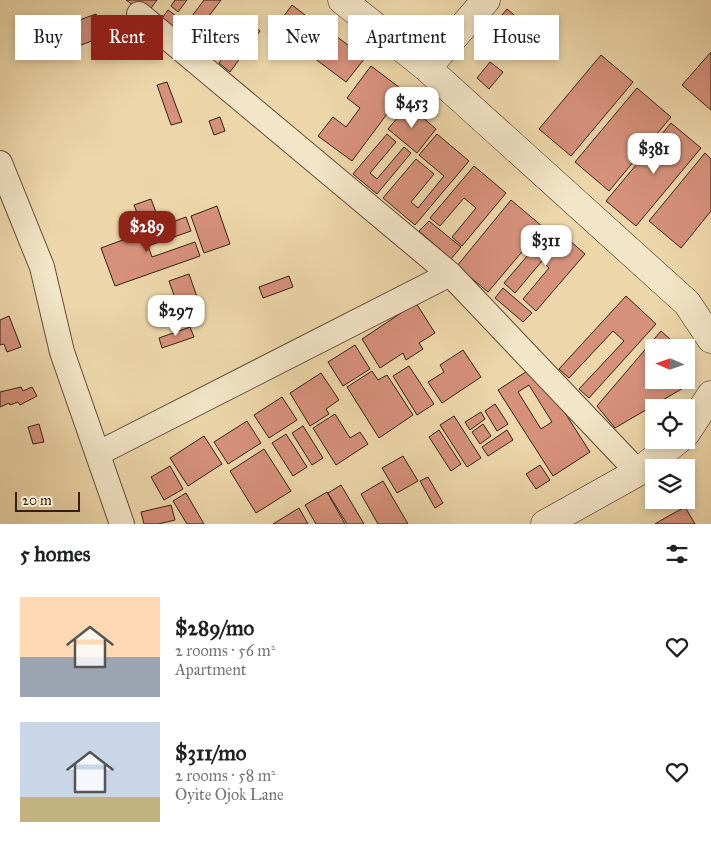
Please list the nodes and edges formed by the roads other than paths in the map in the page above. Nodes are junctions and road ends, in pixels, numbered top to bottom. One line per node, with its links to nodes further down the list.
1 (342, 0): 4 (street)
2 (486, 0): 4 (street)
3 (139, 14): 6 (street)
4 (427, 68): 7 (street)
5 (0, 163): 11 (street)
6 (450, 274): 11 (street); 12 (street)
7 (711, 339)
8 (711, 395): 9 (street)
9 (695, 419)
10 (667, 449): 12 (street)
11 (99, 453): 13 (street)
12 (638, 472): 14 (street)
13 (122, 524)
14 (544, 524)

